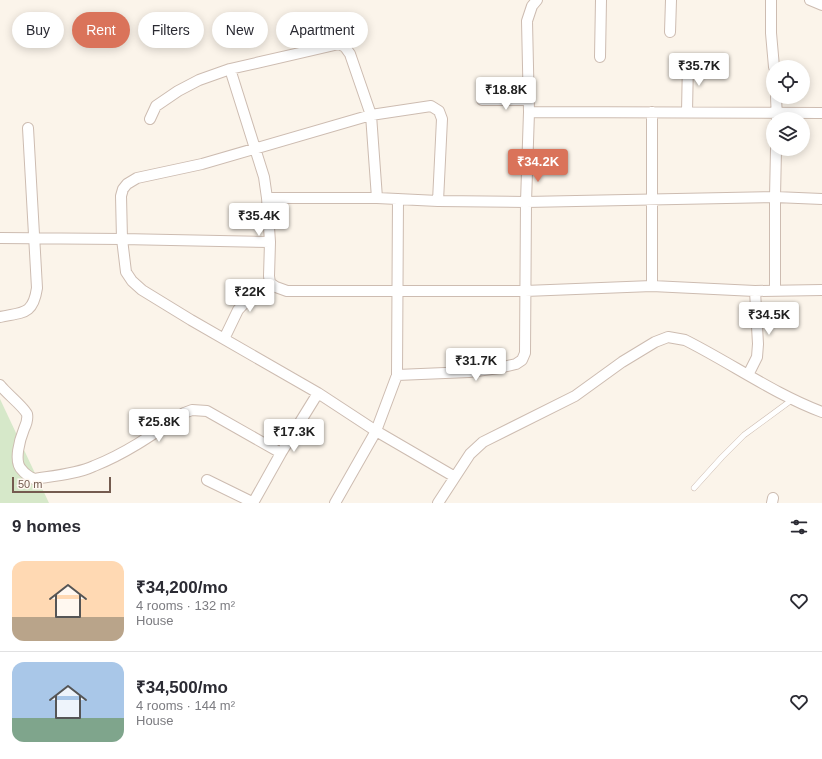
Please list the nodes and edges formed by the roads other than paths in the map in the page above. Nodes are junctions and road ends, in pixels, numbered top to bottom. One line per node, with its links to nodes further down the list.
1 (537, 0): 13 (street)
2 (601, 0): 8 (street)
3 (671, 0): 7 (street)
4 (771, 0): 9 (street)
5 (810, 0): 6 (street)
6 (822, 5)
7 (670, 32)
8 (600, 57)
9 (773, 60)
10 (688, 61): 16 (street)
11 (230, 69): 19 (street); 21 (street); 23 (street)
12 (482, 100): 13 (street)
13 (528, 100): 14 (street)
14 (529, 112): 15 (street); 32 (street)
15 (652, 112): 16 (street); 29 (street)
16 (687, 112): 20 (street)
17 (822, 113): 18 (street)
18 (810, 114)
19 (371, 115): 23 (street); 27 (street); 31 (street)
20 (766, 116)
21 (150, 119)
22 (28, 128): 34 (street)
23 (256, 149): 26 (street); 35 (street)
24 (776, 156): 25 (street)
25 (775, 197): 29 (street); 30 (street); 39 (street)
26 (267, 198): 27 (street); 36 (street)
27 (376, 198): 28 (street)
28 (398, 199): 31 (street); 41 (street)
29 (652, 199): 32 (street); 38 (street)
30 (822, 199)
31 (438, 201): 32 (street)
32 (526, 202): 42 (street)
33 (0, 238): 34 (street)
34 (33, 238): 35 (street); 44 (street)
35 (122, 238): 36 (street); 45 (street)
36 (270, 242): 37 (street)
37 (270, 283): 41 (street); 45 (street)
38 (652, 286): 42 (street); 43 (street)
39 (775, 290): 40 (street); 43 (street)
40 (822, 290)
41 (397, 291): 42 (street); 46 (street)
42 (525, 291): 46 (street)
43 (755, 291): 47 (street)
44 (0, 316)
45 (224, 339): 49 (street)
46 (396, 375): 52 (street)
47 (748, 375): 50 (street); 54 (street)
48 (0, 385): 53 (street)
49 (318, 393): 52 (street); 53 (street)
50 (793, 399): 51 (street); 56 (lane)
51 (822, 412)
52 (376, 431): 54 (street); 58 (street)
53 (281, 453): 57 (street)
54 (455, 476): 59 (street)
55 (207, 480): 57 (street)
56 (694, 488)
57 (253, 503)
58 (335, 503)
59 (438, 503)

